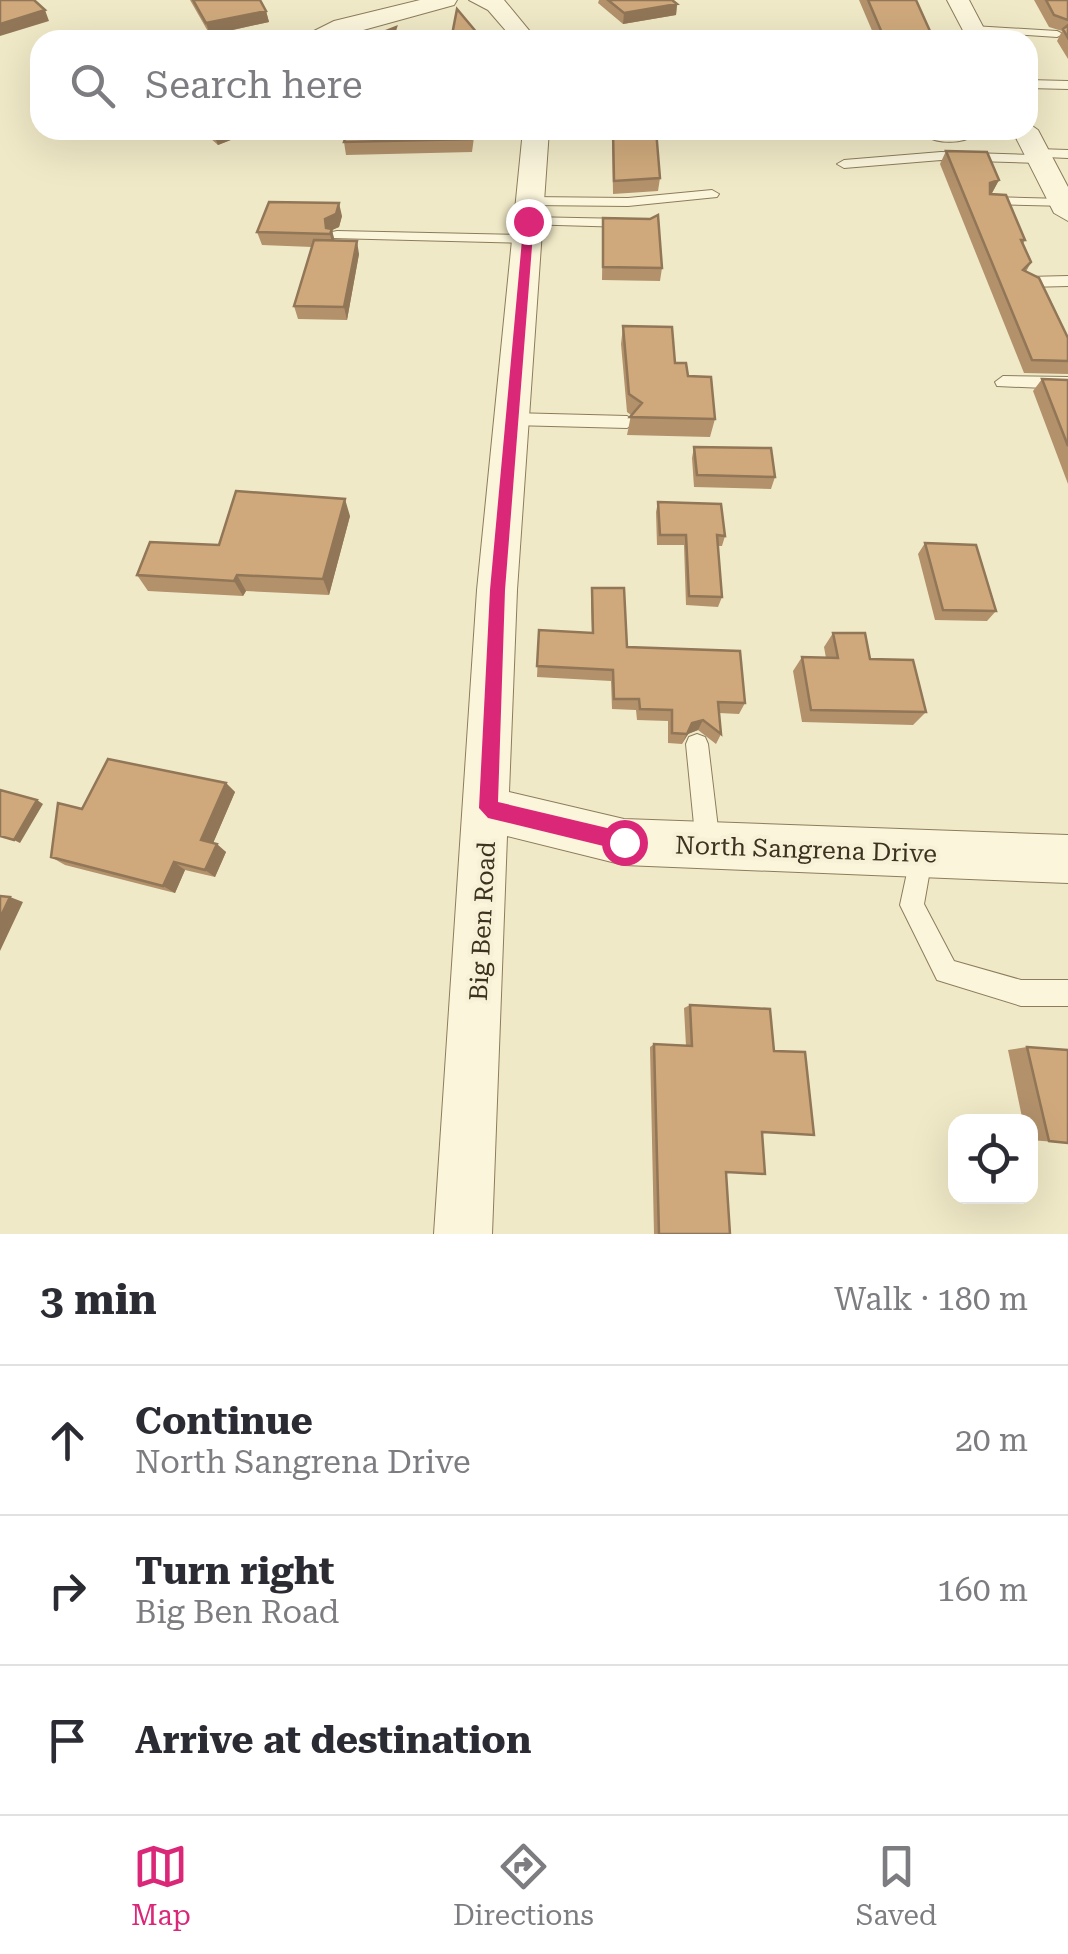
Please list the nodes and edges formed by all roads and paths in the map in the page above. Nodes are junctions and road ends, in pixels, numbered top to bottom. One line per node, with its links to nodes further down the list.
1 (446, 0): 4 (street)
2 (480, 0): 5 (street)
3 (958, 0): 6 (street)
4 (322, 30)
5 (517, 30)
6 (974, 30)
7 (1038, 34): 8 (lane)
8 (1057, 34)
9 (1038, 84): 10 (lane)
10 (1068, 85)
11 (535, 140): 18 (street, Big Ben Road)
12 (1032, 144): 13 (lane); 14 (lane); 17 (street)
13 (1068, 154)
14 (844, 164)
15 (712, 194): 18 (lane)
16 (992, 202): 17 (lane)
17 (1065, 208)
18 (528, 220): 19 (lane); 20 (lane); 25 (street, Big Ben Road)
19 (648, 224)
20 (337, 234)
21 (1027, 282): 22 (lane)
22 (1068, 282)
23 (1003, 382): 24 (lane)
24 (1068, 383)
25 (512, 418): 26 (lane); 28 (street, Big Ben Road)
26 (627, 422)
27 (697, 744): 29 (lane)
28 (488, 808): 29 (street, North Sangrena Drive); 33 (street, Big Ben Road)
29 (708, 845): 30 (street, North Sangrena Drive)
30 (921, 853): 31 (street, North Sangrena Drive); 32 (lane)
31 (1068, 859)
32 (1068, 993)
33 (463, 1234)

